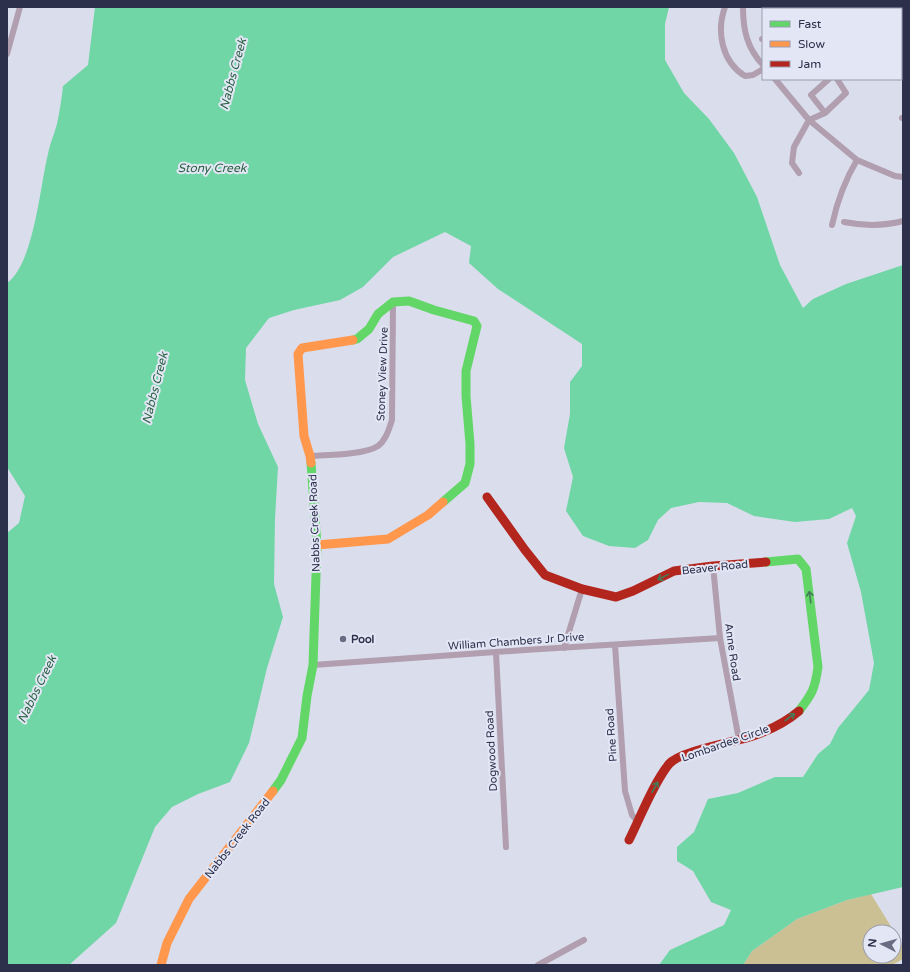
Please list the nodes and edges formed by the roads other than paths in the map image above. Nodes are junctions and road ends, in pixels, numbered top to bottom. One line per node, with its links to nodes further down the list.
1 (20, 7): 4 (street)
2 (725, 7): 6 (street)
3 (743, 7): 5 (street)
4 (7, 54)
5 (762, 64)
6 (762, 70)
7 (776, 80): 11 (street)
8 (828, 80): 10 (street)
9 (838, 80): 10 (street)
10 (825, 113): 11 (street)
11 (809, 120): 12 (street); 13 (street)
12 (856, 160): 14 (street); 17 (street)
13 (799, 173)
14 (903, 177)
15 (903, 221): 16 (street)
16 (844, 222)
17 (832, 225)
18 (393, 302): 19 (street, Stoney View Drive); 19 (street, Nabbs Creek Road); 21 (street)
19 (310, 456): 21 (street, Nabbs Creek Road)
20 (487, 497): 24 (street, Beaver Road)
21 (317, 545): 29 (street, Nabbs Creek Road)
22 (798, 559): 23 (street, Beaver Road); 30 (street, Lombardee Circle, one-way to 22)
23 (713, 566): 24 (street, Beaver Road, one-way to 24); 25 (street, Anne Road)
24 (582, 588): 27 (street)
25 (720, 638): 26 (street, William Chambers Jr Drive); 30 (street, Anne Road)
26 (615, 645): 27 (street, William Chambers Jr Drive); 31 (street, Pine Road)
27 (564, 648): 28 (street, William Chambers Jr Drive)
28 (496, 653): 29 (street, William Chambers Jr Drive); 33 (street, Dogwood Road)
29 (313, 665): 35 (street, Nabbs Creek Road)
30 (739, 740): 31 (street, Lombardee Circle, one-way to 30)
31 (638, 822): 32 (street, Lombardee Circle)
32 (629, 840)
33 (506, 847)
34 (584, 940): 36 (street)
35 (161, 965)
36 (538, 965)

